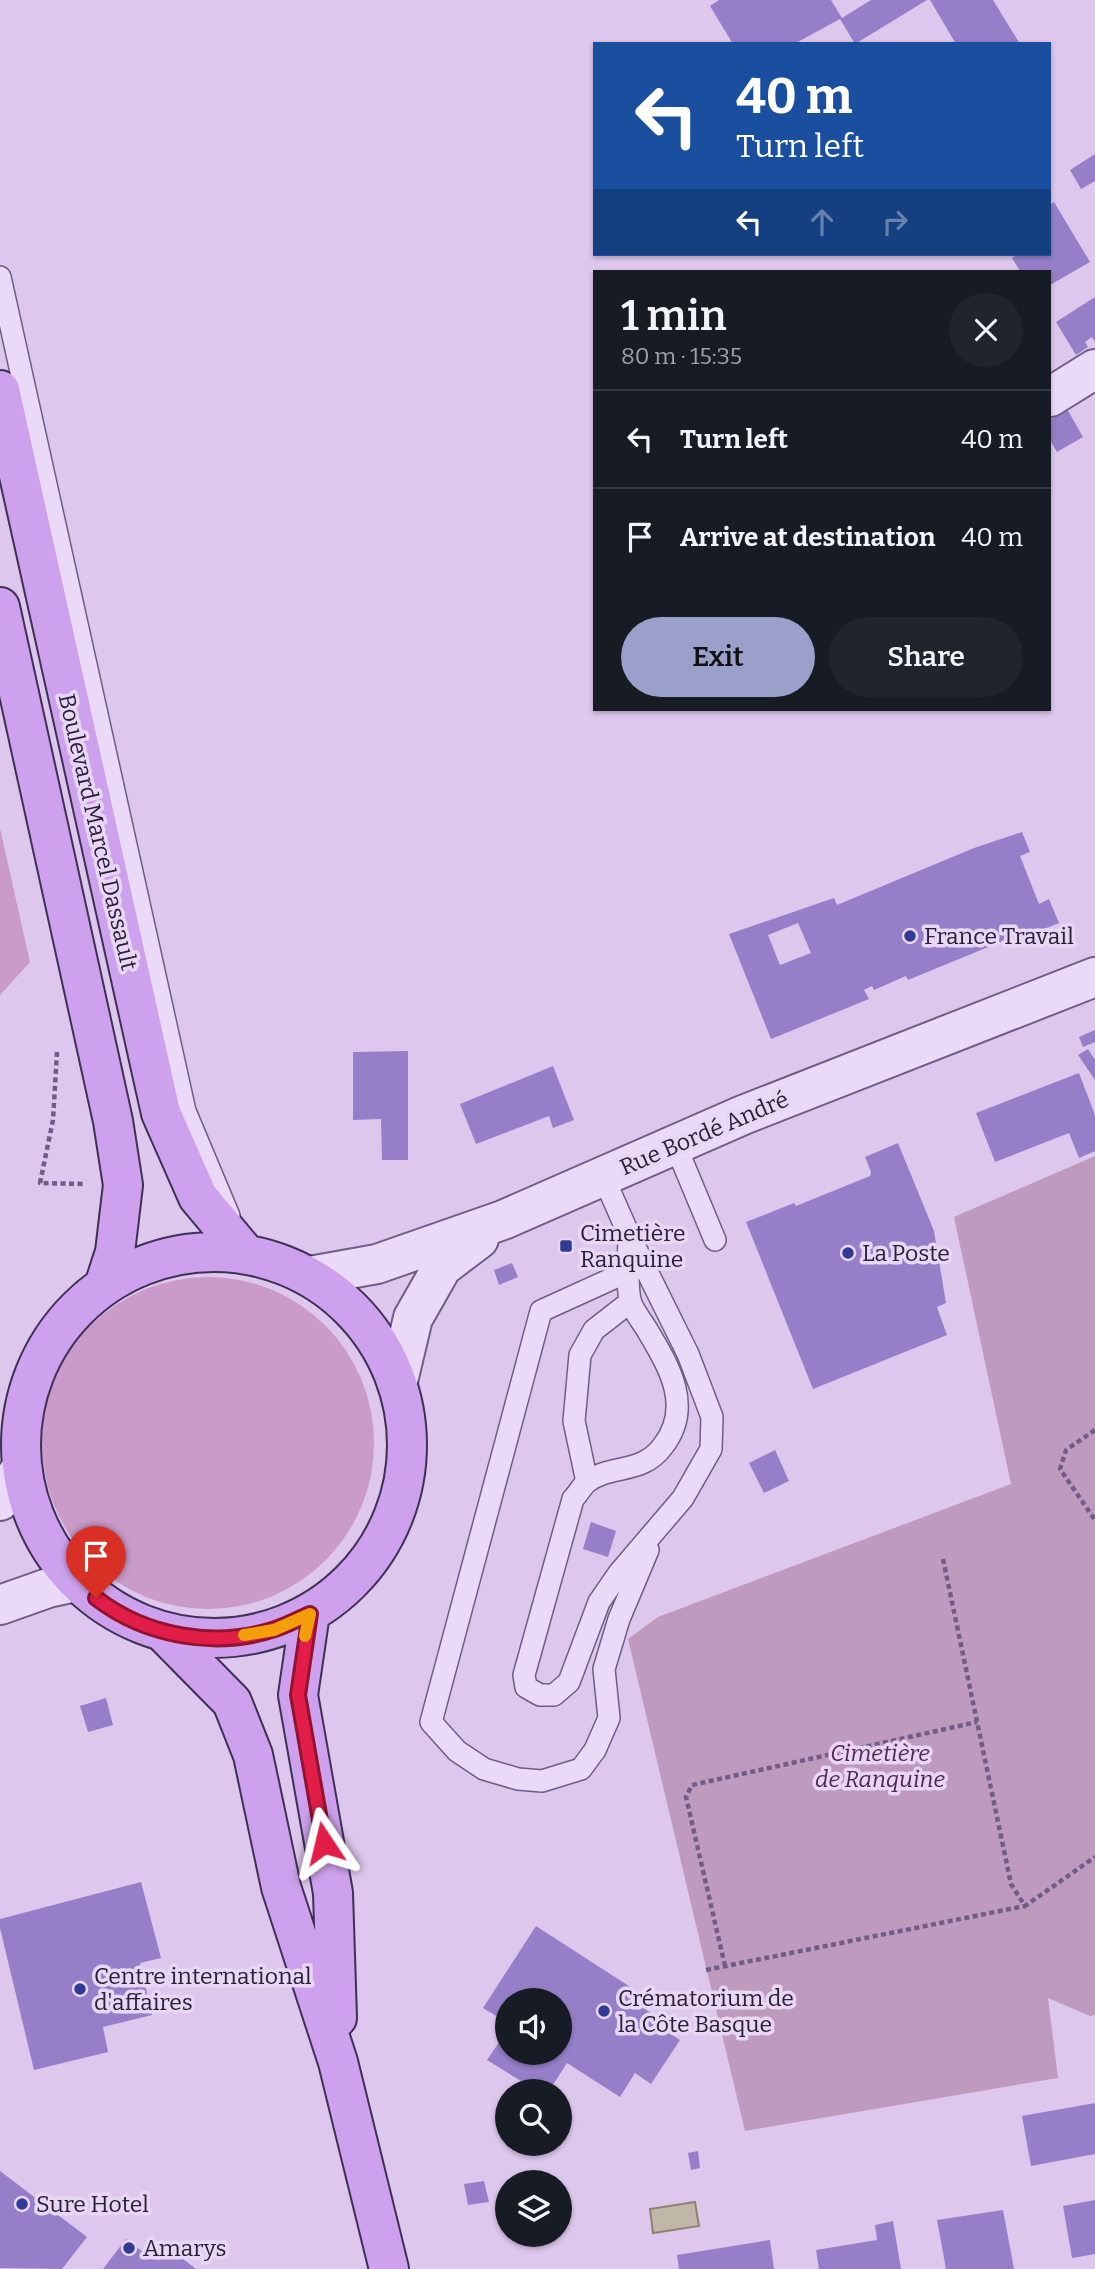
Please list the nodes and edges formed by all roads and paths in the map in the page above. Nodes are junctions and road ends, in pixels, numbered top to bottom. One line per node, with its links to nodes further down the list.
1 (0, 277): 12 (lane)
2 (1095, 369): 4 (street)
3 (0, 390): 12 (main road, Boulevard Marcel Dassault)
4 (1051, 396)
5 (0, 607): 15 (main road, Boulevard Marcel Dassault)
6 (1095, 977): 7 (street, Rue Bordé André)
7 (675, 1144): 8 (street, Rue Bordé André); 11 (lane)
8 (603, 1177): 9 (street, Rue Bordé André); 10 (lane)
9 (503, 1220): 14 (street, Rue Bordé André); 17 (street)
10 (629, 1235): 13 (lane); 23 (lane)
11 (715, 1240)
12 (245, 1253): 14 (main road); 15 (main road)
13 (629, 1271): 16 (lane); 23 (lane)
14 (310, 1276): 17 (main road)
15 (104, 1286): 19 (main road)
16 (630, 1302): 20 (lane); 20 (lane)
17 (398, 1381): 27 (main road)
18 (1095, 1430): 22 (path)
19 (21, 1468): 21 (street); 25 (main road)
20 (587, 1482): 23 (lane)
21 (0, 1501)
22 (1095, 1520)
23 (656, 1530)
24 (943, 1559): 29 (path)
25 (76, 1582): 26 (street); 28 (main road)
26 (0, 1605)
27 (310, 1614): 28 (main road); 34 (main road)
28 (164, 1633): 34 (main road)
29 (977, 1722): 31 (path); 32 (path)
30 (1095, 1857): 31 (path)
31 (1025, 1906): 32 (path)
32 (725, 1966): 33 (path)
33 (706, 1970)
34 (338, 2062): 35 (main road)
35 (390, 2265)

